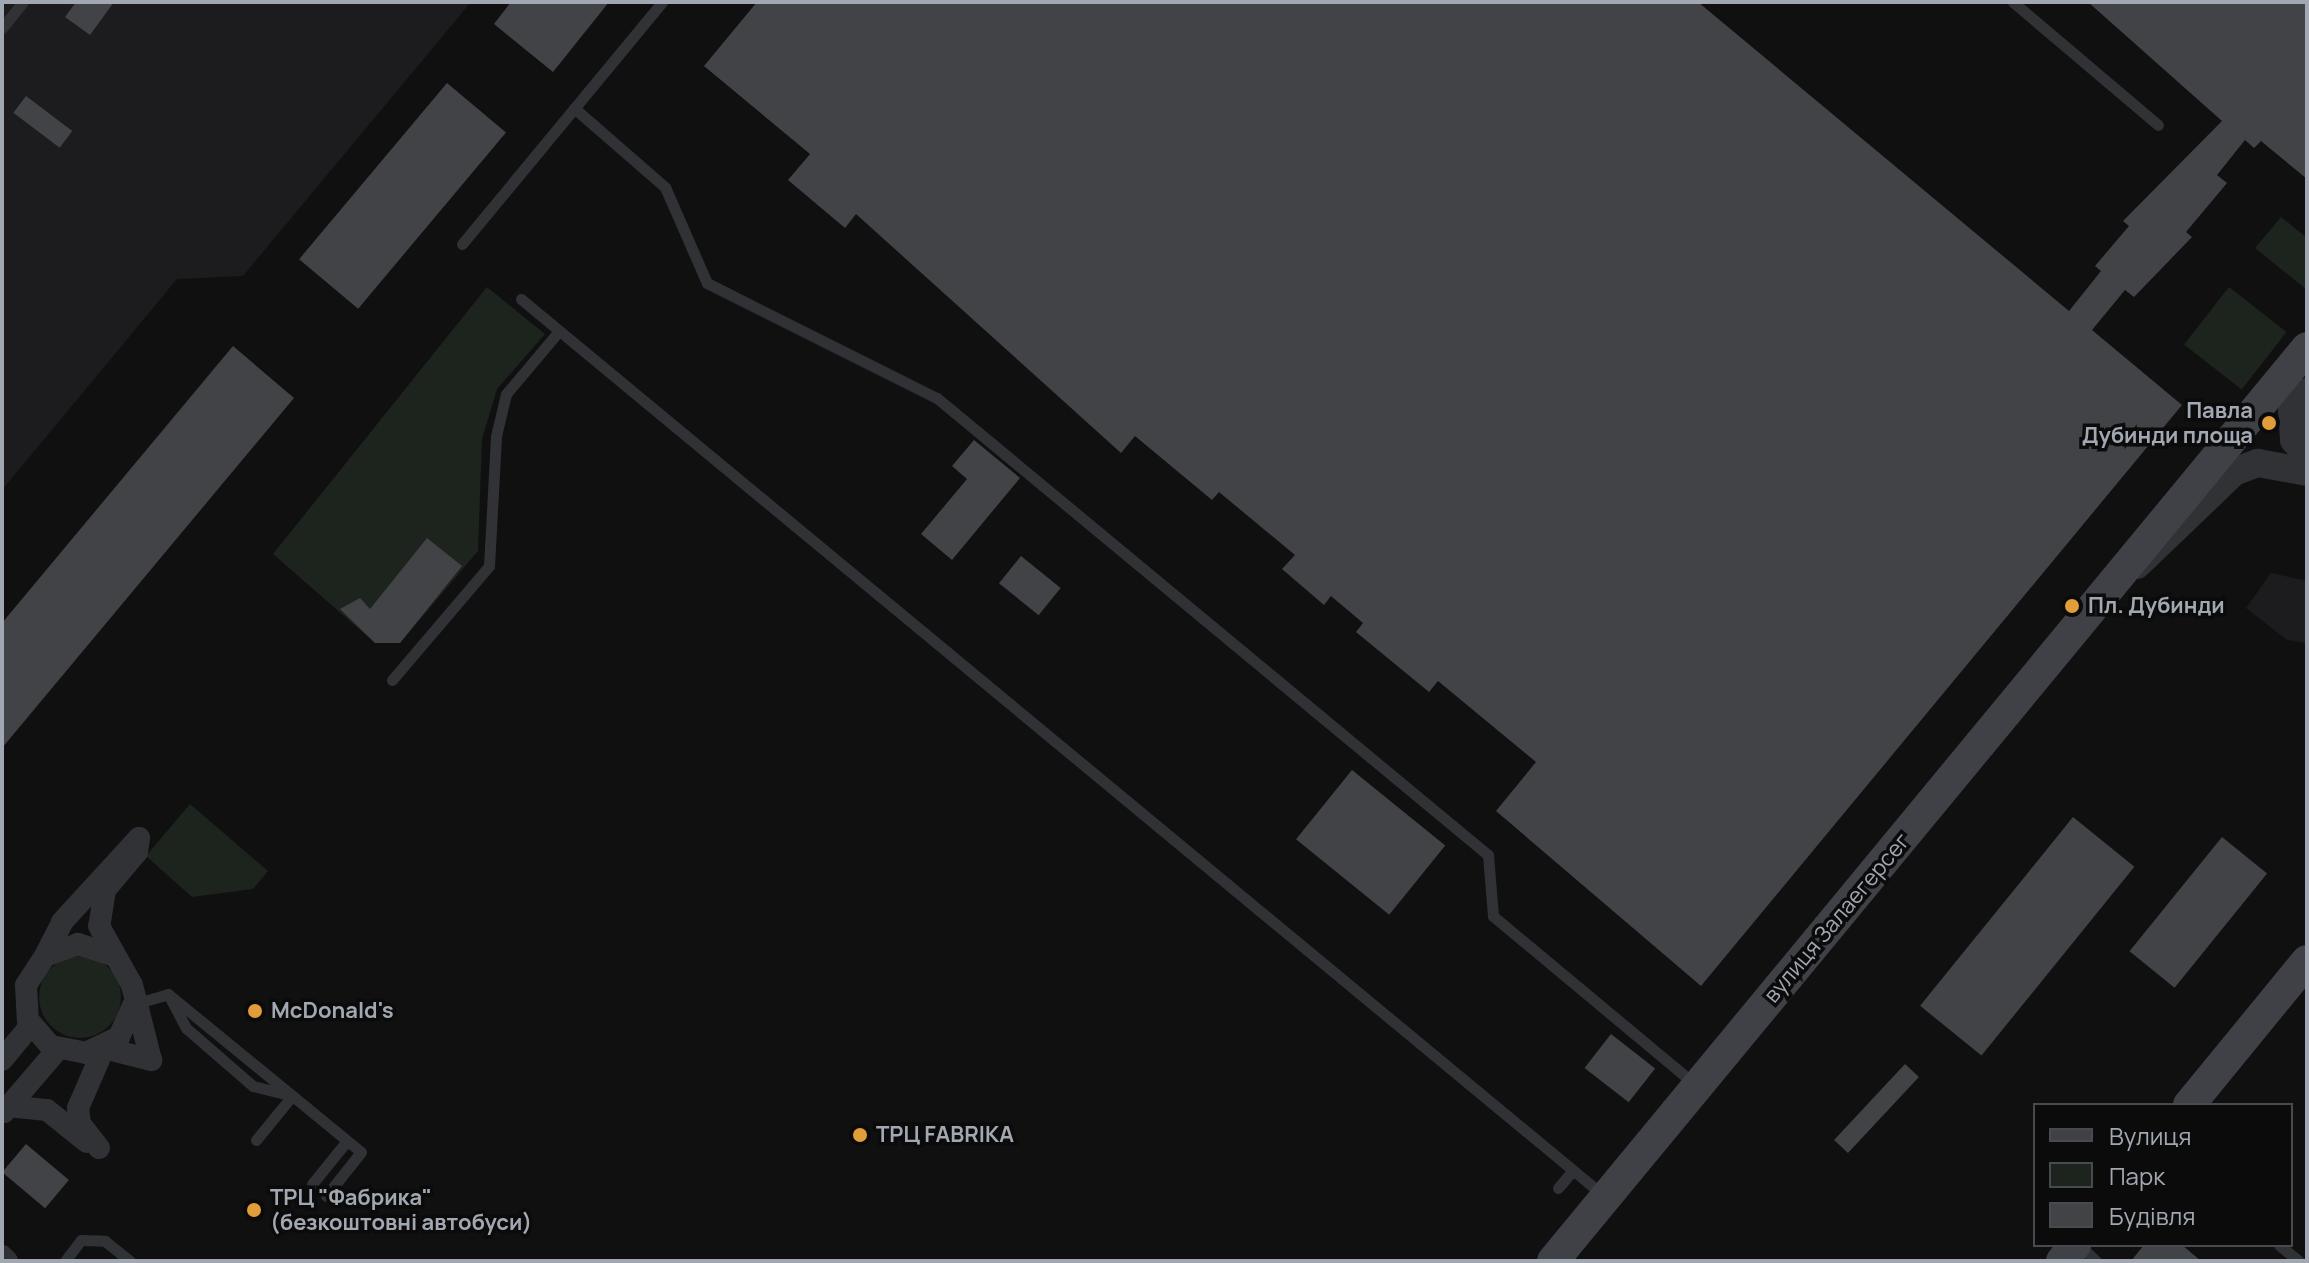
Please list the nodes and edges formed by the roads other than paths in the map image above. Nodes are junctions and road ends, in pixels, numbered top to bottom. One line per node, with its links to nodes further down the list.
1 (23, 2): 4 (lane)
2 (662, 2): 5 (lane)
3 (2013, 2): 6 (lane)
4 (2, 28)
5 (574, 108): 7 (lane); 27 (lane)
6 (2158, 125)
7 (462, 244)
8 (521, 299): 9 (lane)
9 (559, 331): 15 (lane); 33 (lane)
10 (2307, 348): 14 (main road, вулиця Залаегерсег)
11 (2307, 392): 12 (street)
12 (2307, 455)
13 (2307, 472): 14 (street)
14 (2124, 576): 27 (main road, вулиця Залаегерсег)
15 (392, 680)
16 (112, 955): 18 (street); 18 (street); 22 (street)
17 (2307, 961): 29 (main road)
18 (40, 962): 19 (street); 21 (street)
19 (10, 969)
20 (2, 999): 21 (street)
21 (25, 1002): 23 (street)
22 (134, 1004): 24 (street); 24 (street); 28 (lane)
23 (31, 1025): 25 (street); 26 (street)
24 (104, 1048): 25 (street); 30 (street)
25 (58, 1049): 30 (street)
26 (2, 1060)
27 (1697, 1086): 37 (main road, вулиця Залаегерсег)
28 (292, 1096): 31 (lane); 32 (lane)
29 (2191, 1103)
30 (5, 1110)
31 (256, 1140)
32 (347, 1141): 34 (lane); 36 (lane)
33 (1573, 1170): 35 (lane); 37 (lane)
34 (312, 1184)
35 (1558, 1188)
36 (326, 1196)
37 (1604, 1197): 44 (main road, вулиця Залаегерсег)
38 (2079, 1247): 45 (lane)
39 (2282, 1247): 46 (lane)
40 (2, 1256): 41 (street)
41 (7, 1261)
42 (65, 1261): 43 (lane)
43 (130, 1261)
44 (1553, 1261)
45 (2096, 1261)
46 (2299, 1261)

